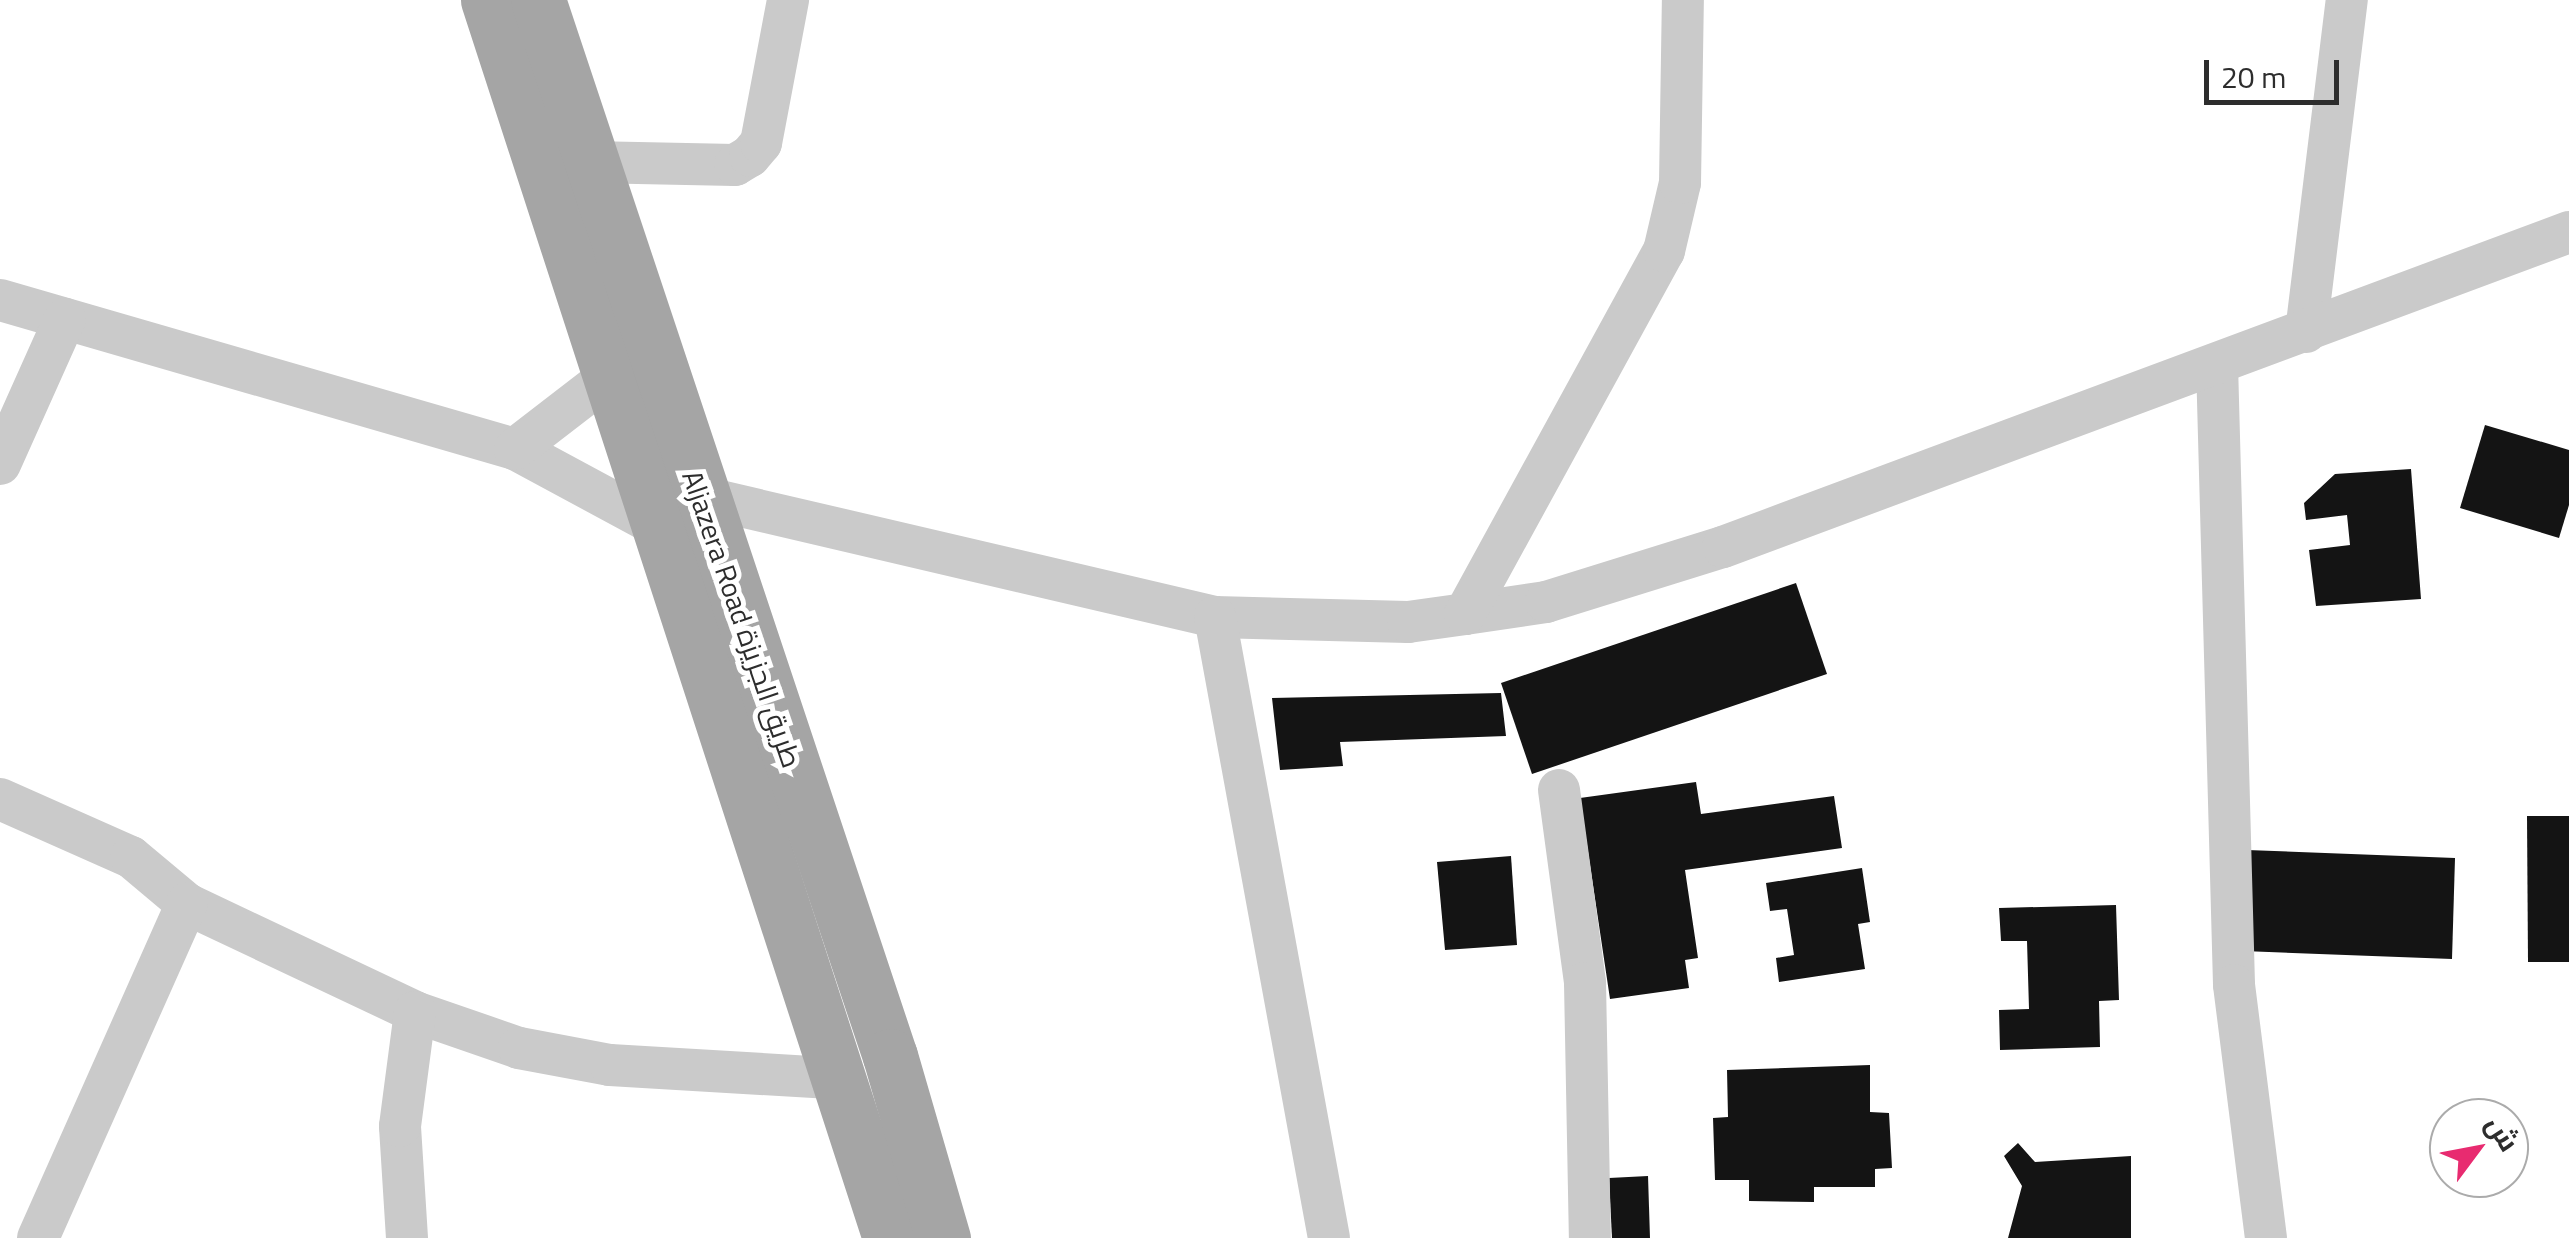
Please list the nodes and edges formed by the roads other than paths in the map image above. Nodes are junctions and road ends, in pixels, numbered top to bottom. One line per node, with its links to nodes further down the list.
1 (488, 0): 12 (main road, Aljazera Road طريق الجزيزة)
2 (538, 0): 6 (main road, Aljazera Road طريق الجزيزة)
3 (788, 0): 6 (street)
4 (1683, 0): 16 (street)
5 (2347, 0): 10 (street)
6 (589, 162): 15 (main road, Aljazera Road طريق الجزيزة)
7 (2569, 232): 10 (street)
8 (0, 300): 9 (street)
9 (65, 319): 13 (street); 14 (street)
10 (2306, 332): 11 (street)
11 (2217, 364): 16 (street); 29 (street)
12 (607, 378): 13 (street); 15 (main road, Aljazera Road طريق الجزيزة)
13 (515, 449): 15 (street)
14 (0, 464)
15 (670, 504): 17 (street); 22 (main road, Aljazera Road طريق الجزيزة); 26 (main road, Aljazera Road طريق الجزيزة)
16 (1465, 614): 17 (street)
17 (1215, 617): 27 (street)
18 (1559, 790): 28 (street)
19 (0, 799): 20 (street)
20 (187, 904): 21 (street); 23 (street)
21 (414, 1012): 22 (street); 24 (street)
22 (844, 1079): 25 (main road, Aljazera Road طريق الجزيزة)
23 (38, 1238)
24 (407, 1238)
25 (890, 1238)
26 (943, 1238)
27 (1330, 1238)
28 (1590, 1238)
29 (2266, 1238)

